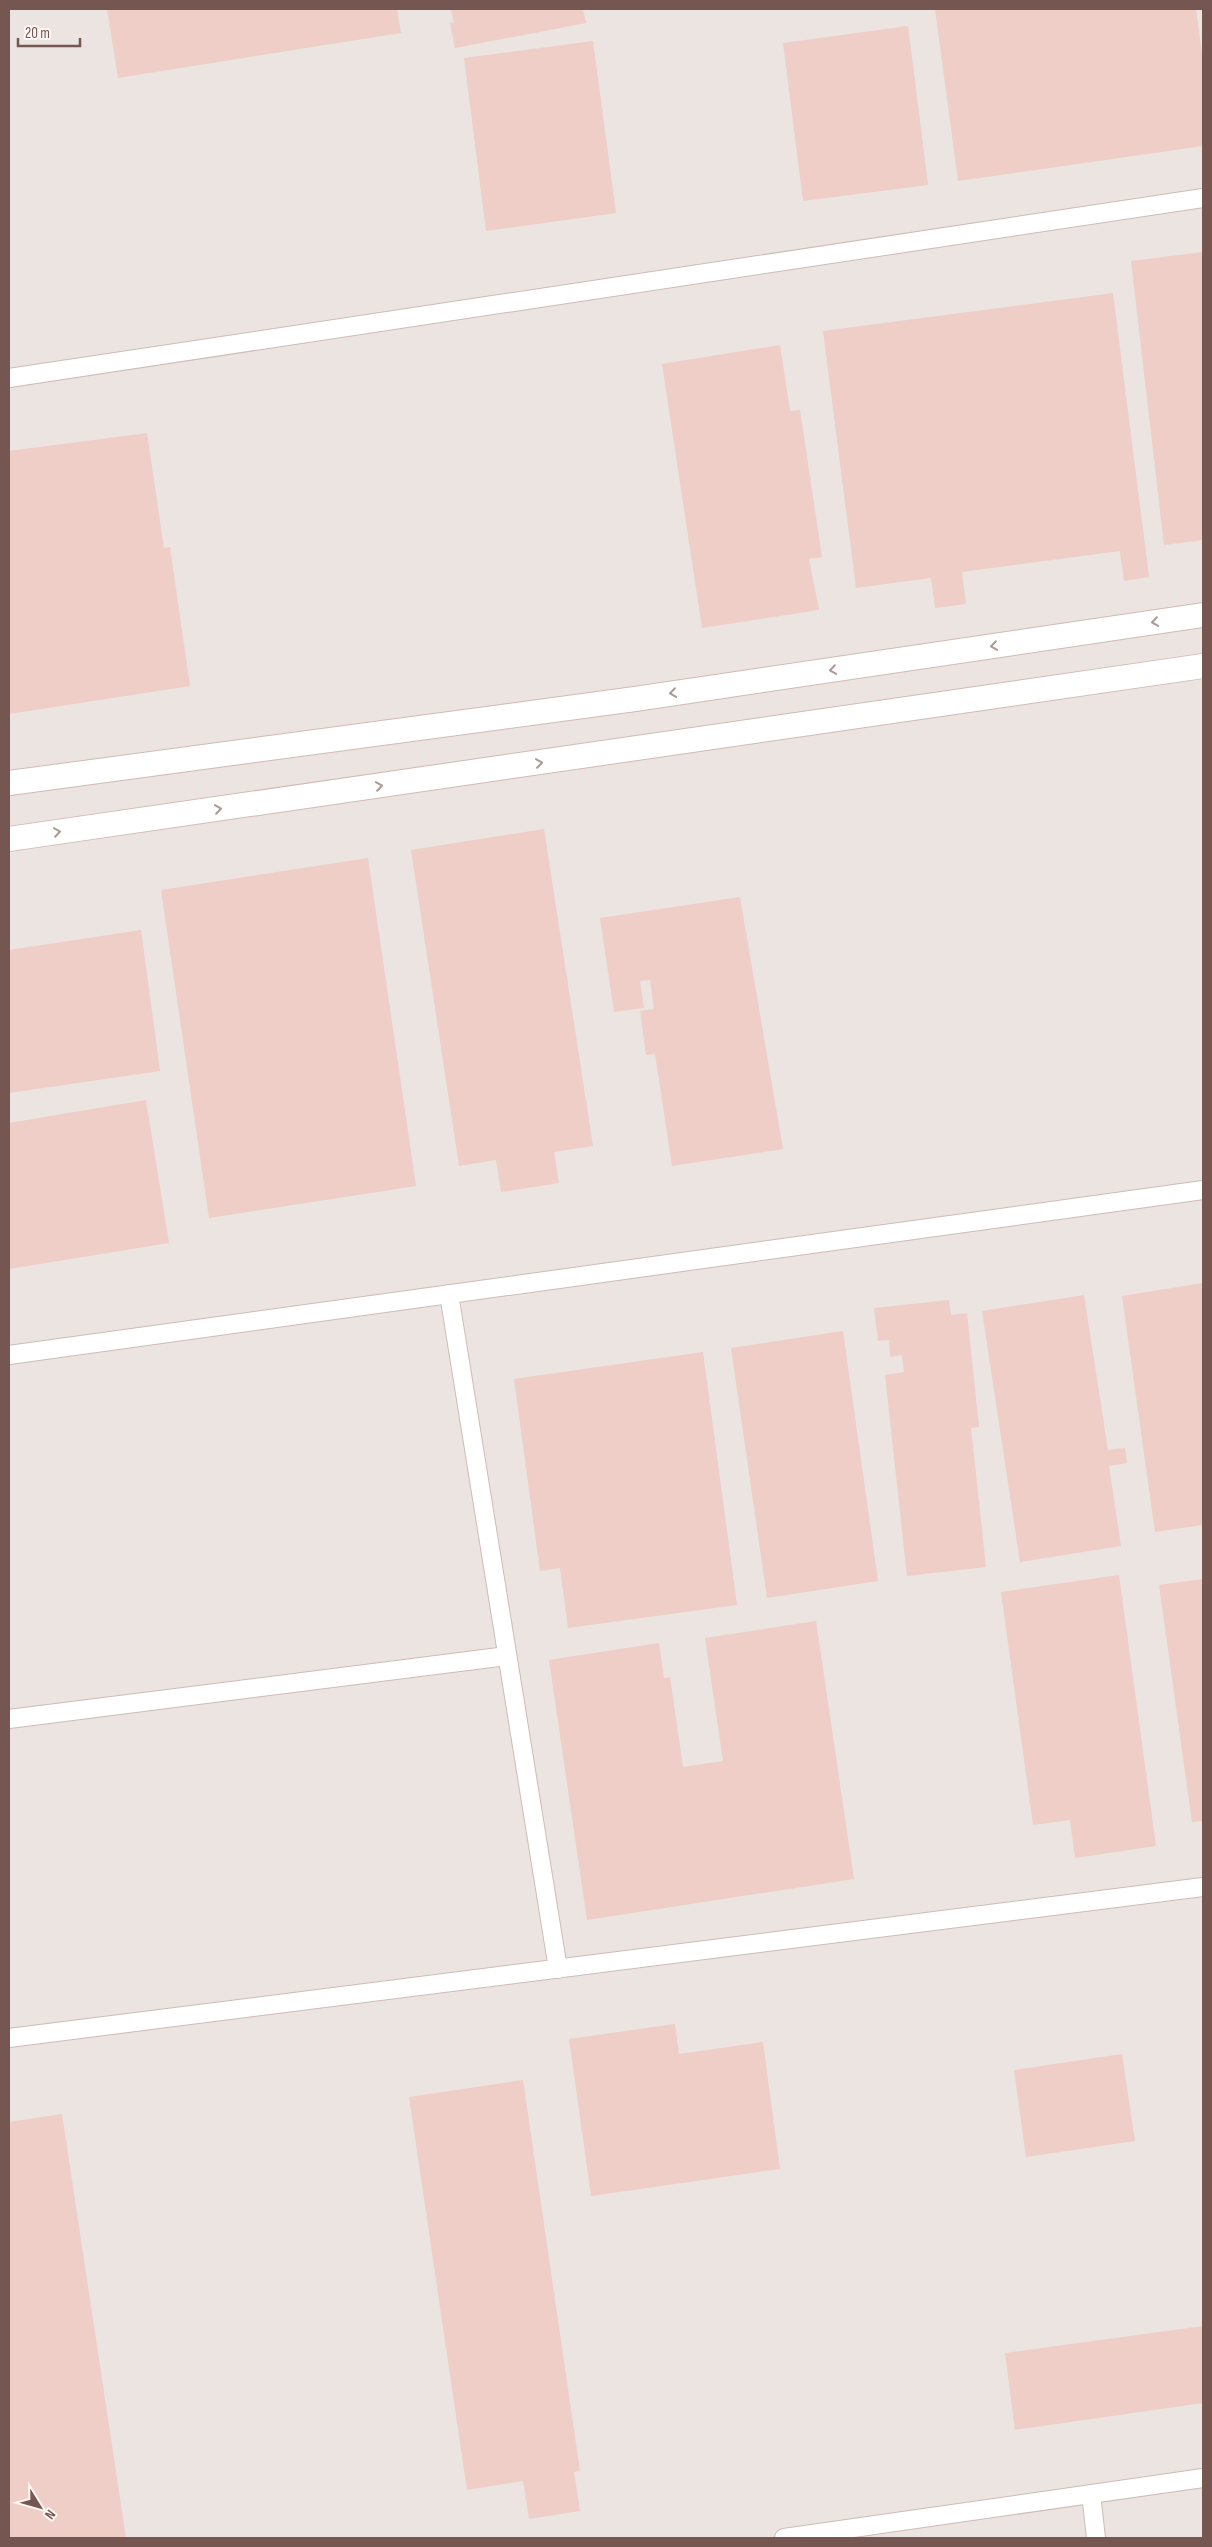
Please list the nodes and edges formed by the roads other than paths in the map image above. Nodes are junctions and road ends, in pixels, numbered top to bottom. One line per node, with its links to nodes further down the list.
1 (1203, 198): 2 (street)
2 (9, 378)
3 (1203, 615): 5 (main road, one-way to 5)
4 (1203, 666): 6 (main road, one-way to 4)
5 (9, 783)
6 (9, 839)
7 (1203, 1190): 8 (street)
8 (449, 1294): 9 (street); 10 (street)
9 (9, 1355)
10 (508, 1656): 11 (street); 13 (street)
11 (9, 1719)
12 (1203, 1887): 13 (street)
13 (558, 1968): 14 (street)
14 (9, 2038)
15 (1203, 2478): 16 (street)
16 (1091, 2494): 17 (street); 18 (street)
17 (784, 2538)
18 (1096, 2538)

